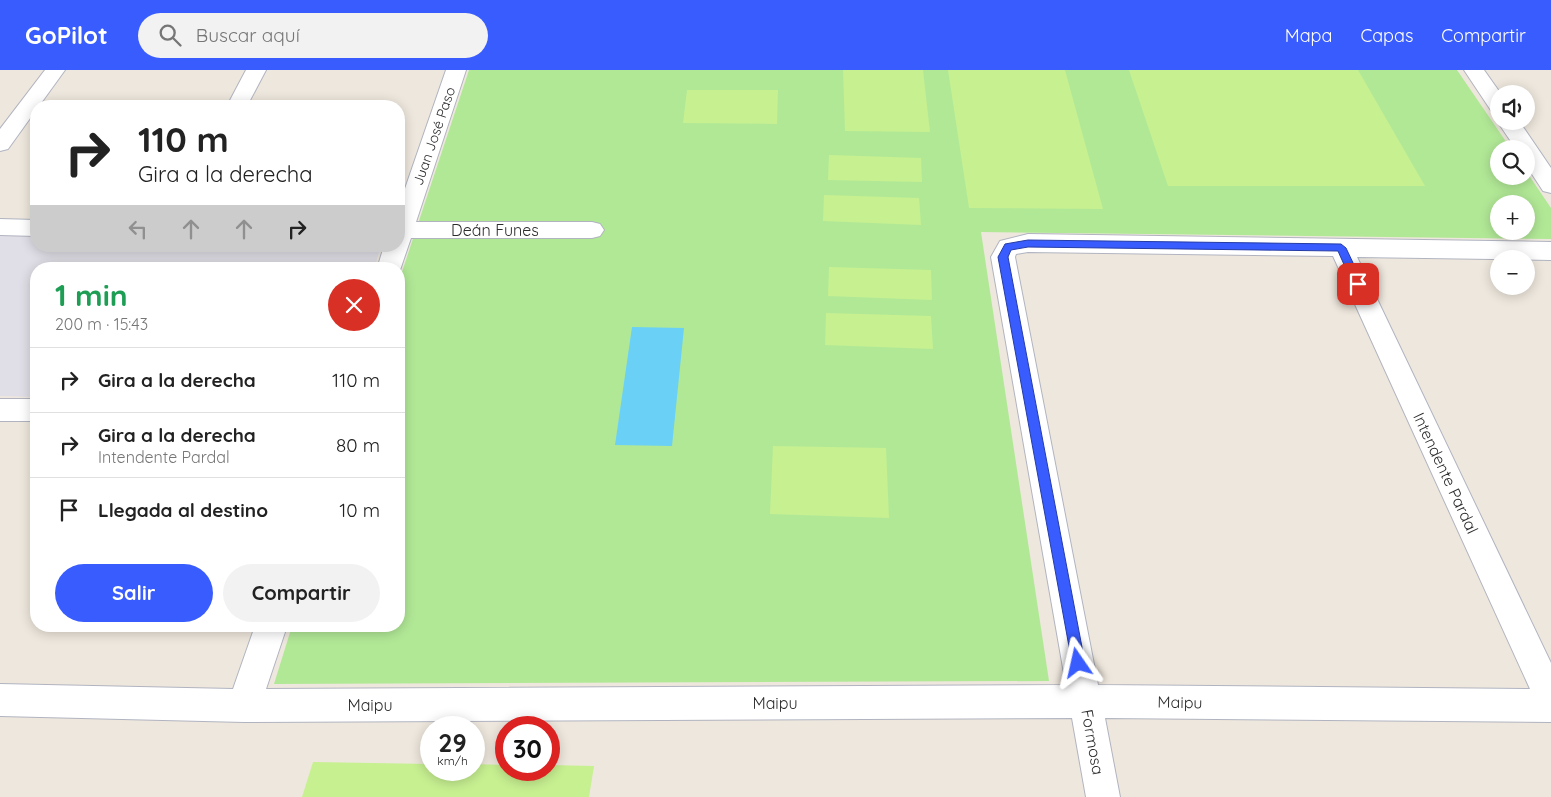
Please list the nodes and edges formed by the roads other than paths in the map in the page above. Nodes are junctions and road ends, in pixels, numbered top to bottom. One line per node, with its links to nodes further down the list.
1 (55, 70): 6 (street)
2 (256, 70): 7 (street)
3 (456, 70): 12 (street, Juan José Paso)
4 (1474, 70): 5 (street)
5 (1490, 94)
6 (33, 100)
7 (240, 100)
8 (30, 104): 10 (street)
9 (1514, 130): 11 (street)
10 (0, 144)
11 (1551, 185)
12 (405, 219)
13 (0, 228): 14 (street)
14 (30, 228)
15 (592, 230): 16 (street, Deán Funes)
16 (405, 236)
17 (1341, 248): 18 (street); 22 (street, Intendente Pardal); 24 (street, Formosa)
18 (1551, 251)
19 (0, 410): 20 (street)
20 (30, 410)
21 (269, 632): 25 (street)
22 (1551, 699)
23 (0, 700): 25 (street, Maipu)
24 (1086, 701): 25 (street, Maipu); 26 (street, Maipu); 27 (street, Formosa)
25 (244, 706)
26 (1551, 706)
27 (1103, 797)

